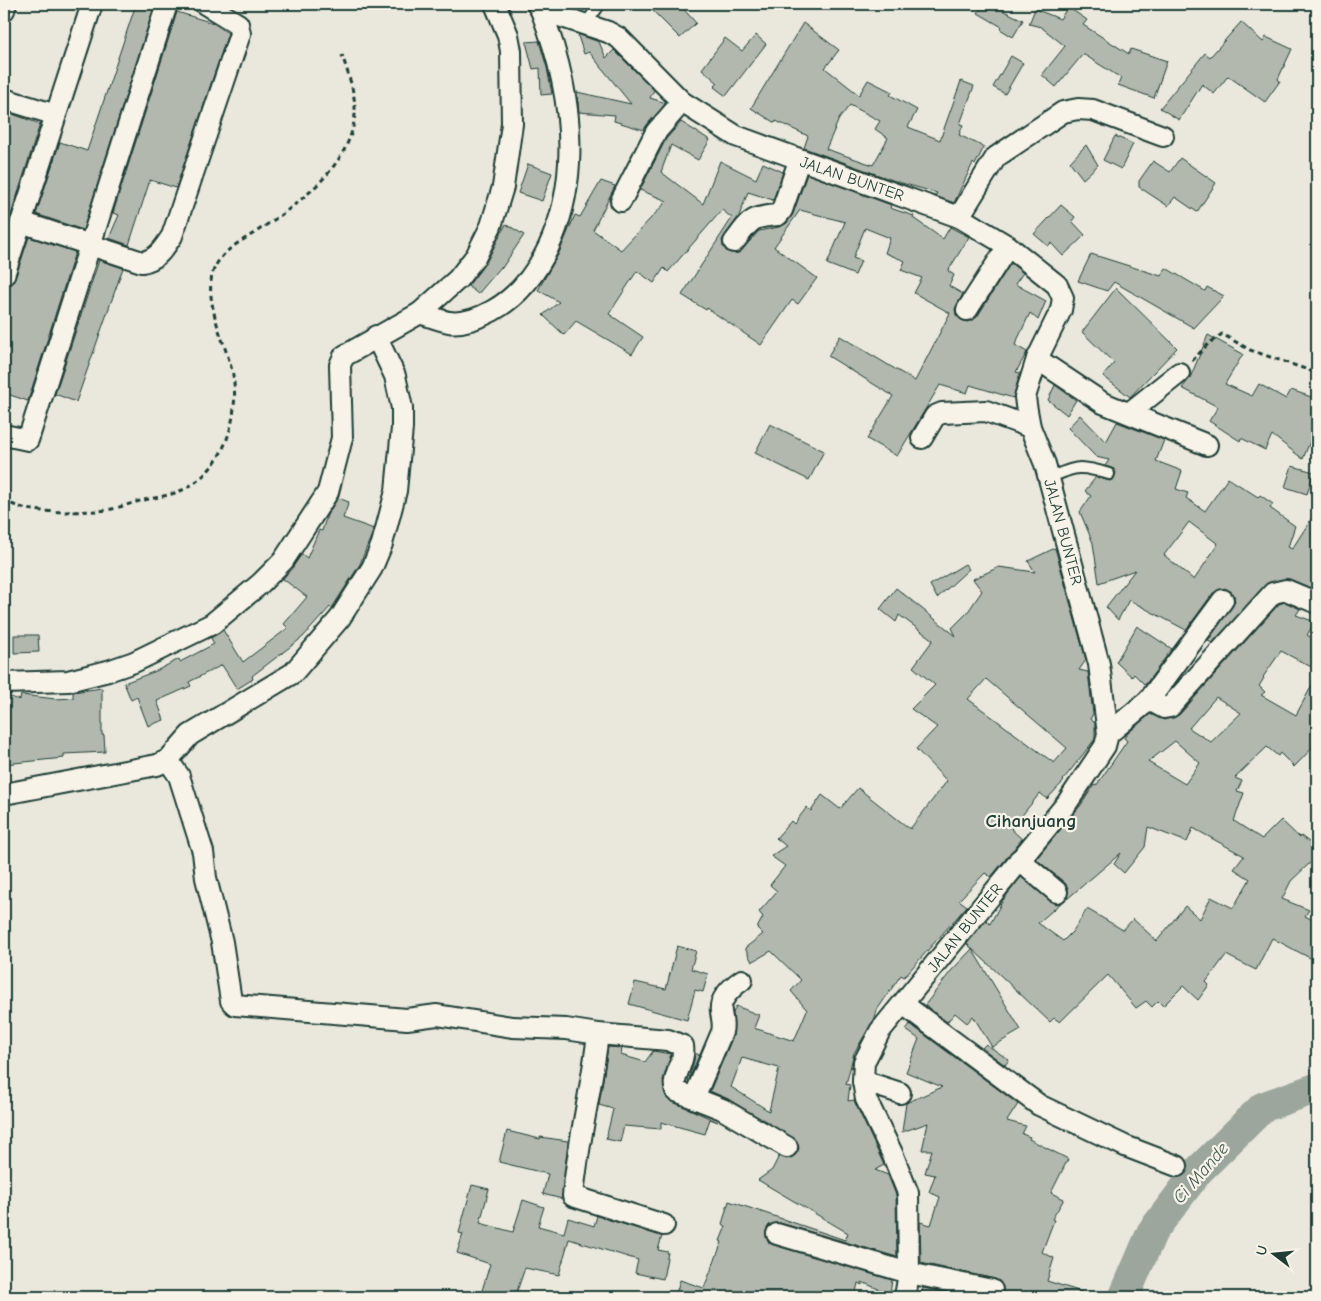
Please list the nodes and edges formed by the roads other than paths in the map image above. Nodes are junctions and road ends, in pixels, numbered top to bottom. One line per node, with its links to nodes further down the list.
1 (6, 4): 8 (street)
2 (92, 4): 12 (street)
3 (167, 4): 20 (street)
4 (204, 4): 20 (street)
5 (495, 4): 23 (street)
6 (600, 4): 9 (lane)
7 (539, 7): 9 (street, JALAN BUNTER); 23 (street)
8 (4, 10)
9 (597, 29): 11 (street, JALAN BUNTER)
10 (4, 99): 12 (street)
11 (682, 102): 14 (street, JALAN BUNTER); 15 (street)
12 (56, 115): 17 (street)
13 (1162, 136): 16 (street)
14 (799, 161): 16 (street, JALAN BUNTER); 18 (street)
15 (621, 201)
16 (960, 217): 19 (street, JALAN BUNTER)
17 (21, 222): 20 (street); 21 (street)
18 (734, 242)
19 (1008, 246): 22 (street); 25 (street, JALAN BUNTER)
20 (90, 247): 29 (street)
21 (4, 275)
22 (967, 310)
23 (420, 313): 24 (street)
24 (376, 336): 36 (street); 39 (street)
25 (1037, 359): 27 (street); 28 (street, JALAN BUNTER)
26 (1179, 374): 27 (street)
27 (1129, 413): 31 (street)
28 (1030, 427): 30 (street); 33 (street, JALAN BUNTER)
29 (4, 435)
30 (922, 438)
31 (1207, 445)
32 (1109, 474): 33 (lane)
33 (1048, 478): 38 (street, JALAN BUNTER)
34 (1223, 600): 37 (street)
35 (1317, 603): 37 (street)
36 (4, 683)
37 (1149, 700): 38 (street)
38 (1108, 734): 41 (street, JALAN BUNTER)
39 (168, 760): 40 (street); 45 (street)
40 (4, 794)
41 (1019, 860): 42 (street); 44 (street, JALAN BUNTER)
42 (1057, 892)
43 (742, 980): 48 (street)
44 (903, 1004): 46 (street, JALAN BUNTER); 50 (street)
45 (598, 1034): 48 (street); 51 (street)
46 (863, 1081): 47 (street); 53 (street, JALAN BUNTER)
47 (900, 1093)
48 (694, 1098): 49 (street)
49 (787, 1147)
50 (1177, 1166)
51 (664, 1225)
52 (777, 1234): 53 (street)
53 (909, 1273): 54 (street); 55 (street, JALAN BUNTER)
54 (992, 1290)
55 (905, 1297)

